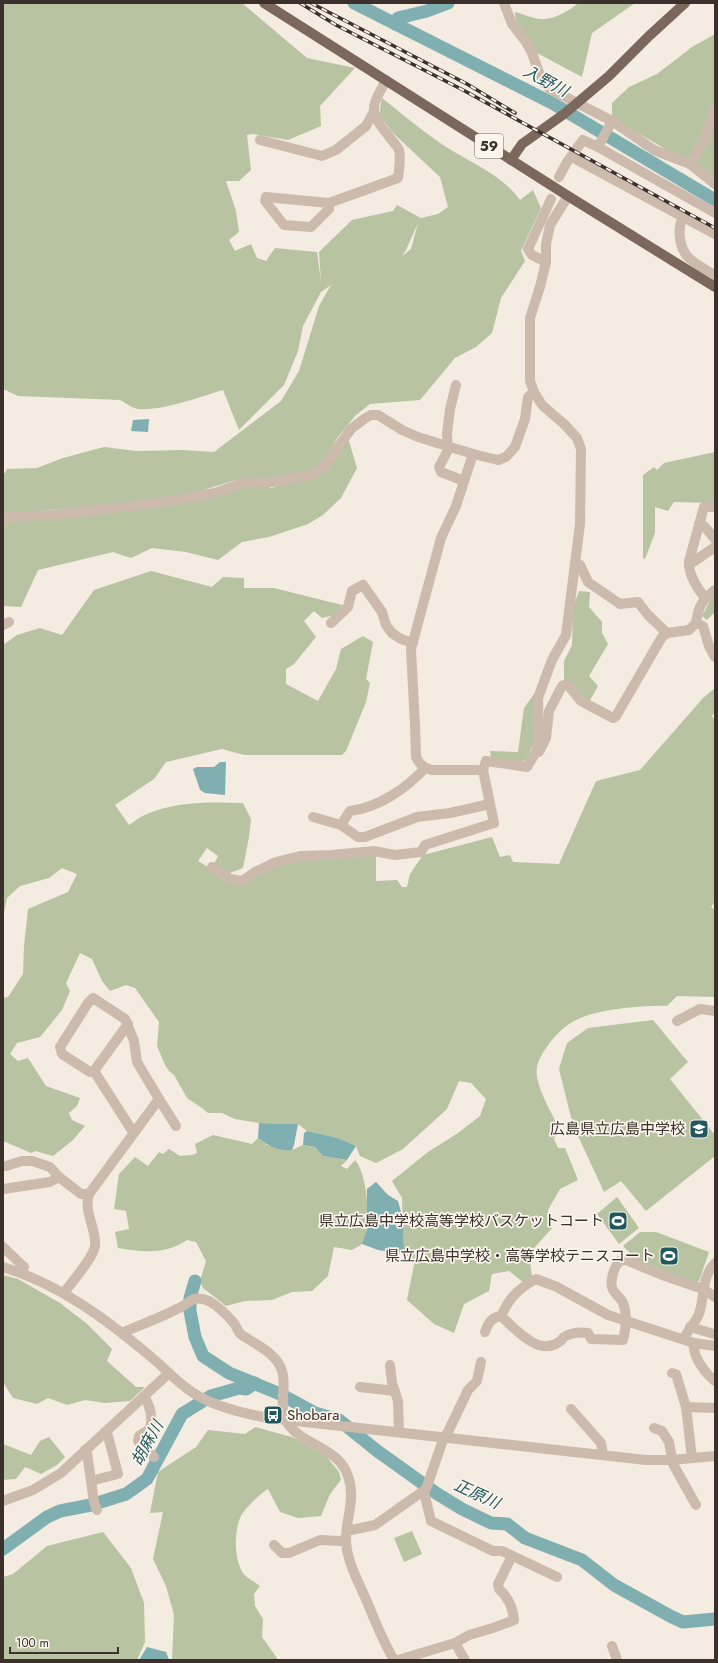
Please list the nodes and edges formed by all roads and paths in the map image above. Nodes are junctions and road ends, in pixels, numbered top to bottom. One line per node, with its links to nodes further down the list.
1 (264, 3): 4 (main road, 59)
2 (504, 3): 7 (street)
3 (685, 3): 11 (main road, 59)
4 (386, 80): 6 (street); 11 (main road, 59)
5 (715, 109): 12 (street)
6 (373, 113): 8 (street); 17 (street)
7 (611, 123): 9 (street); 12 (street)
8 (260, 140)
9 (599, 144): 10 (street); 18 (street)
10 (572, 157): 13 (street); 19 (street)
11 (511, 160): 15 (main road, 59)
12 (690, 164): 14 (street)
13 (559, 177)
14 (715, 184)
15 (568, 196): 21 (street); 23 (main road, 59)
16 (551, 199): 21 (street)
17 (329, 203): 17 (street)
18 (715, 213)
19 (683, 217): 20 (street); 22 (street)
20 (715, 234)
21 (546, 262): 25 (street)
22 (715, 276)
23 (715, 287)
24 (456, 385): 26 (street)
25 (534, 392): 27 (street); 35 (street)
26 (448, 446): 27 (street); 28 (street); 30 (street)
27 (473, 454): 28 (street)
28 (464, 481): 41 (street)
29 (715, 507): 31 (street)
30 (3, 517)
31 (699, 524): 32 (street); 34 (street)
32 (715, 539)
33 (715, 547): 34 (street)
34 (689, 561): 37 (street)
35 (576, 564): 40 (street); 43 (street)
36 (715, 590): 37 (street)
37 (705, 597): 39 (street)
38 (331, 623): 41 (street)
39 (696, 623): 40 (street); 42 (street)
40 (667, 633): 43 (street)
41 (412, 642): 44 (street)
42 (715, 657)
43 (536, 752): 45 (street)
44 (425, 768): 45 (street); 48 (street)
45 (483, 770): 46 (street)
46 (490, 804): 48 (street); 49 (street)
47 (313, 817): 48 (street)
48 (341, 825)
49 (212, 867)
50 (715, 1011): 51 (street)
51 (677, 1021)
52 (128, 1024): 53 (street); 53 (street); 54 (street)
53 (94, 1071): 56 (street)
54 (159, 1099): 55 (street); 56 (street)
55 (176, 1126)
56 (133, 1132): 60 (street)
57 (6, 1166): 58 (street)
58 (59, 1177): 59 (street); 60 (street)
59 (3, 1189)
60 (89, 1194): 66 (street)
61 (3, 1248): 64 (street)
62 (715, 1263): 65 (street)
63 (3, 1267): 64 (street)
64 (22, 1273): 66 (street)
65 (702, 1289): 67 (street); 69 (street); 70 (street)
66 (64, 1293): 73 (street)
67 (715, 1297)
68 (501, 1316): 69 (street); 69 (street); 71 (street)
69 (626, 1321): 74 (street)
70 (690, 1327): 72 (street); 74 (street)
71 (485, 1332)
72 (714, 1334)
73 (124, 1335): 80 (street); 88 (street)
74 (684, 1338): 75 (street)
75 (694, 1343): 76 (street); 81 (street)
76 (715, 1346)
77 (481, 1362): 92 (street)
78 (390, 1365): 83 (street)
79 (672, 1372): 85 (street)
80 (169, 1373): 84 (street); 88 (street)
81 (715, 1381)
82 (360, 1387): 83 (street)
83 (395, 1391): 91 (street)
84 (144, 1396): 90 (street); 96 (street)
85 (686, 1407): 86 (street); 97 (street)
86 (715, 1408)
87 (571, 1409): 94 (street)
88 (286, 1420): 91 (street); 104 (street)
89 (654, 1428): 98 (street)
90 (105, 1432): 93 (street); 99 (street)
91 (399, 1432): 92 (street)
92 (444, 1437): 94 (street); 100 (street)
93 (85, 1450): 99 (street); 101 (street)
94 (603, 1455): 98 (street)
95 (715, 1456): 97 (street)
96 (154, 1458)
97 (692, 1458): 98 (street)
98 (672, 1460): 102 (street)
99 (91, 1481): 103 (street)
100 (422, 1492): 104 (street); 107 (street)
101 (3, 1501)
102 (696, 1505)
103 (97, 1510)
104 (347, 1528): 105 (street)
105 (346, 1539): 106 (street); 111 (street)
106 (274, 1545)
107 (512, 1556): 108 (street); 109 (street)
108 (557, 1577)
109 (455, 1643): 112 (street); 113 (street)
110 (612, 1646): 114 (street)
111 (394, 1660)
112 (398, 1660)
113 (465, 1660)
114 (617, 1660)

